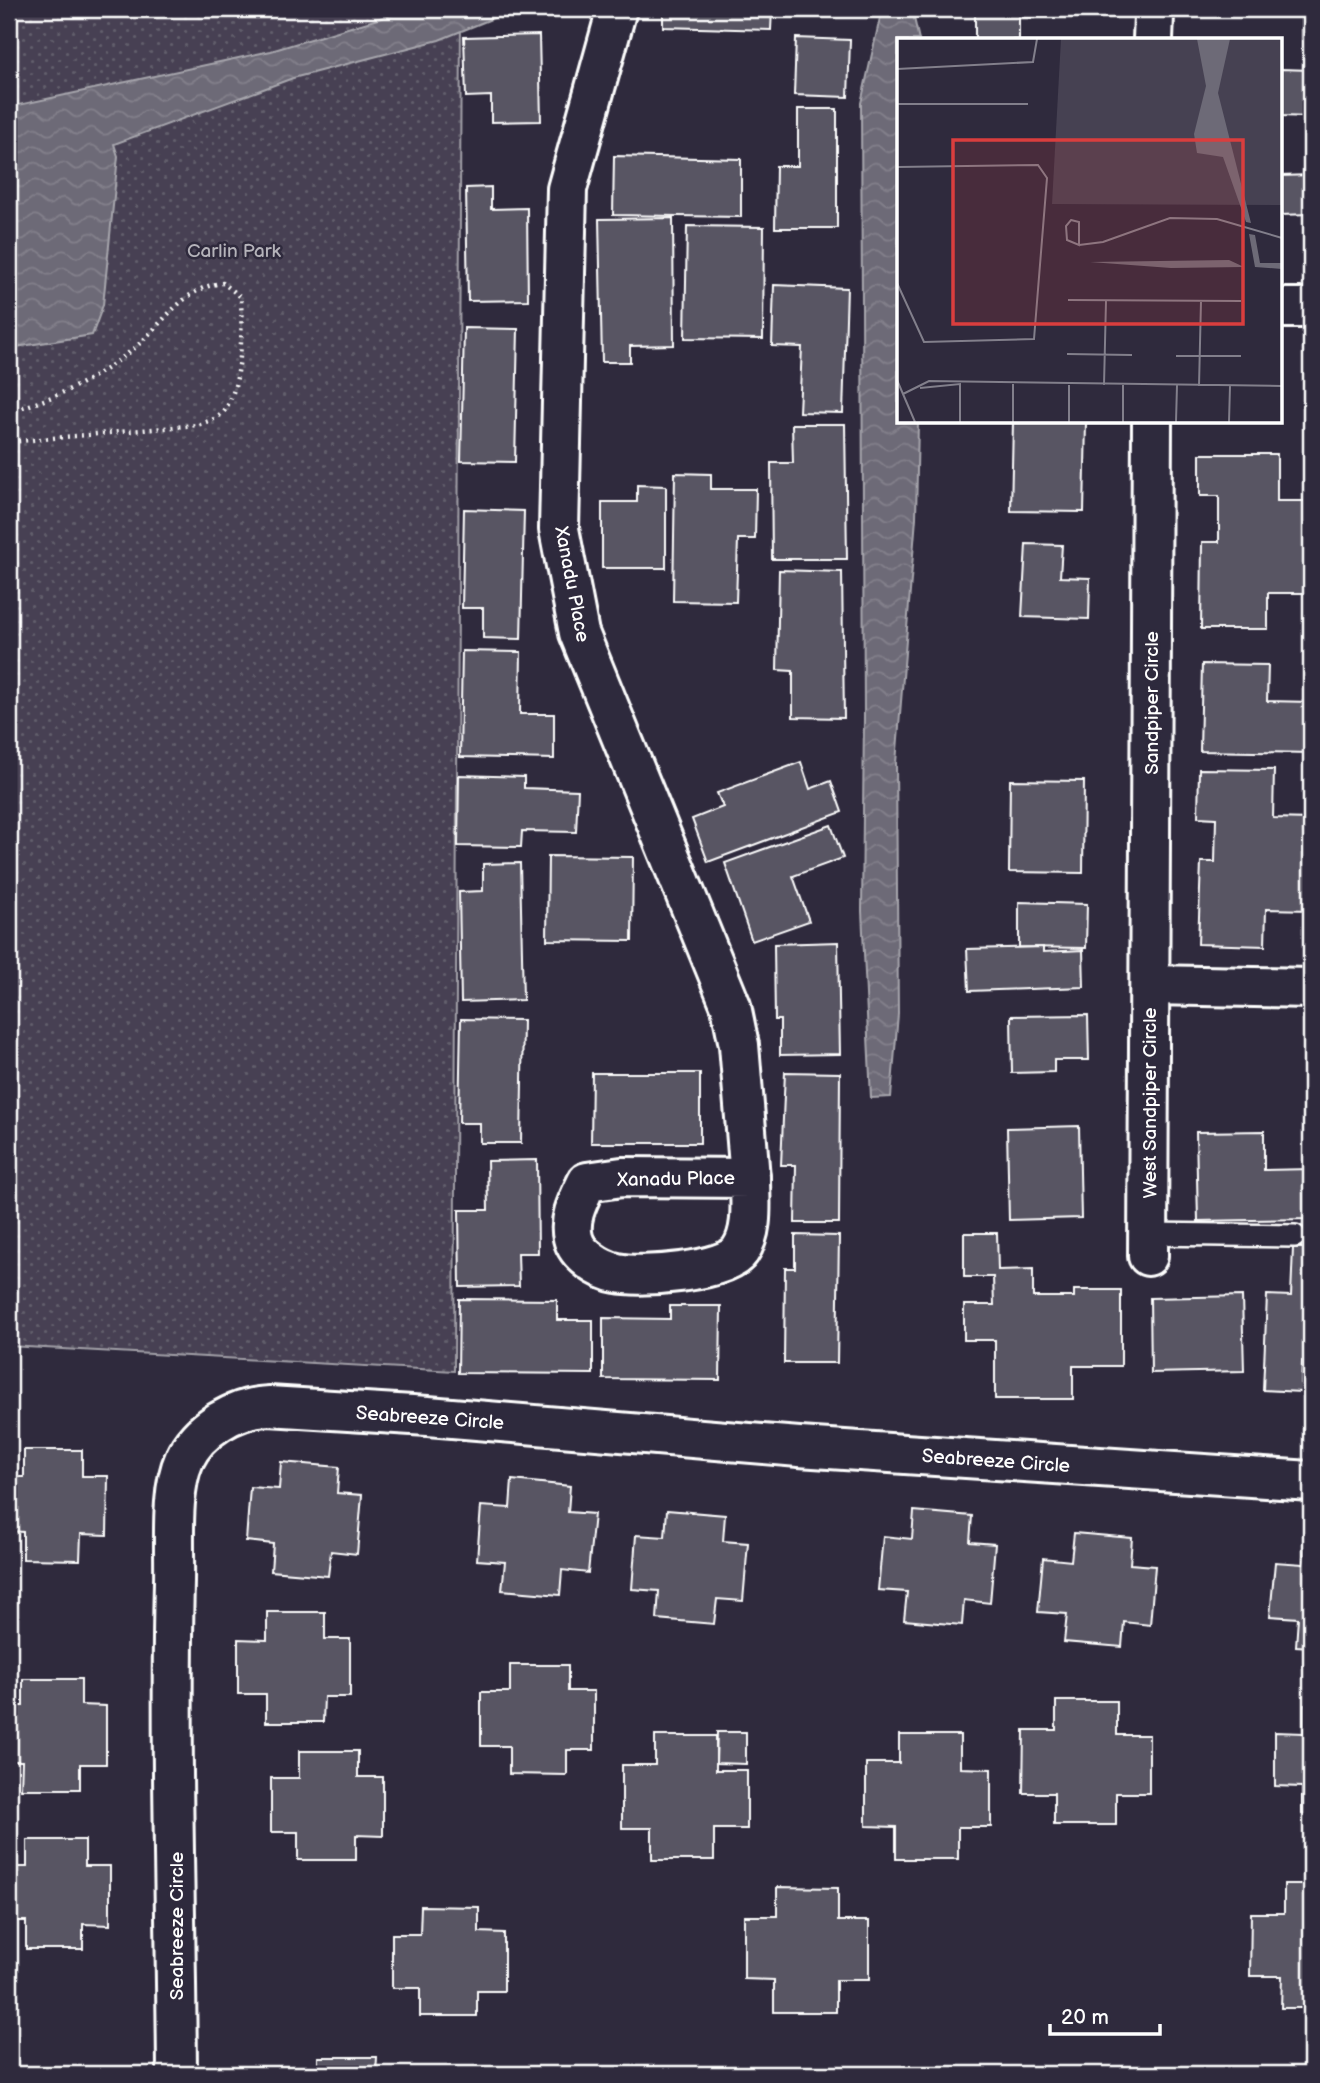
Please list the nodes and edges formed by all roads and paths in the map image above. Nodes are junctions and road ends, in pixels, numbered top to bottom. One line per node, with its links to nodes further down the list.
1 (617, 9): 9 (street, Xanadu Place)
2 (1282, 308): 3 (street)
3 (1311, 308)
4 (9, 411): 6 (path)
5 (1152, 424): 7 (street, Sandpiper Circle)
6 (9, 442)
7 (1150, 985): 8 (street, West Sandpiper Circle); 11 (street, West Sandpiper Circle)
8 (1311, 988)
9 (750, 1178): 9 (street, Xanadu Place)
10 (1295, 1236): 11 (lane)
11 (1148, 1245)
12 (1311, 1481): 13 (street, Seabreeze Circle)
13 (177, 2074)

